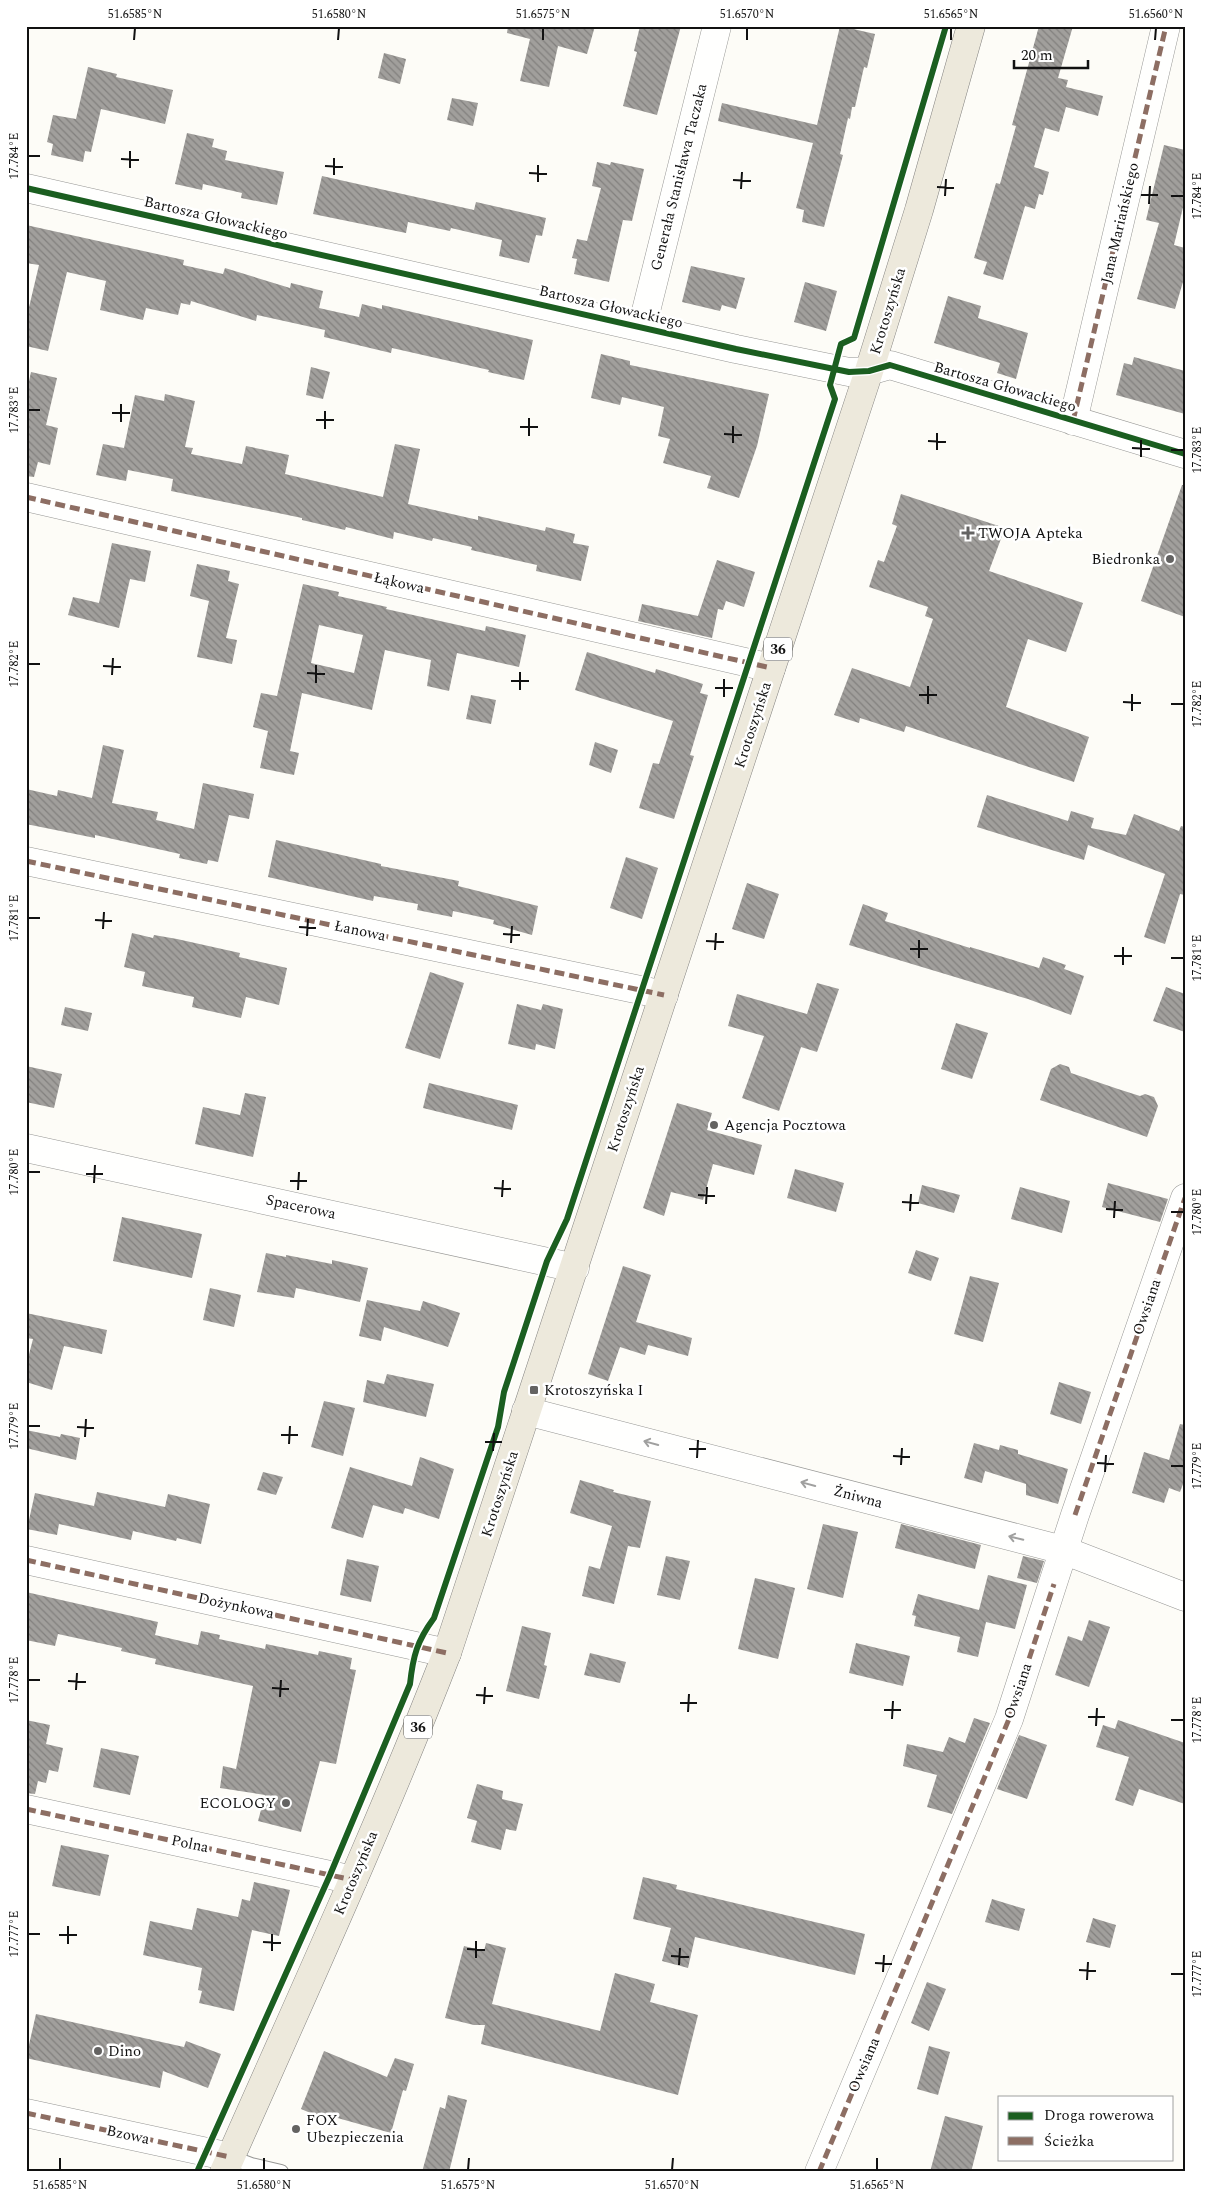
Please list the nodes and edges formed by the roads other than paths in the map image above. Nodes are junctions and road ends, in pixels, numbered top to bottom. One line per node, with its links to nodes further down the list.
1 (717, 26): 5 (street, Generała Stanisława Taczaka)
2 (971, 26): 6 (main road, Krotoszyńska / 36)
3 (1166, 26): 7 (street, Jana Mariańskiego)
4 (26, 188): 5 (street, Bartosza Głowackiego)
5 (642, 327): 6 (street, Bartosza Głowackiego)
6 (869, 371): 7 (street, Bartosza Głowackiego); 10 (main road, Krotoszyńska / 36)
7 (1073, 420): 8 (street, Bartosza Głowackiego)
8 (1185, 454)
9 (26, 498): 10 (street, Łąkowa)
10 (771, 668): 12 (main road, Krotoszyńska / 36)
11 (26, 861): 12 (street, Łanowa)
12 (664, 994): 15 (main road, Krotoszyńska / 36)
13 (26, 1148): 15 (street, Spacerowa)
14 (1185, 1198): 17 (street, Owsiana)
15 (575, 1268): 16 (main road, Krotoszyńska / 36)
16 (526, 1411): 17 (street, Żniwna, one-way to 16); 20 (main road, Krotoszyńska / 36)
17 (1063, 1550): 19 (street, Żniwna); 26 (street, Owsiana)
18 (26, 1560): 20 (street, Dożynkowa)
19 (1185, 1597)
20 (447, 1653): 22 (main road, Krotoszyńska / 36)
21 (26, 1809): 22 (street, Polna)
22 (353, 1880): 24 (main road, Krotoszyńska / 36)
23 (26, 2112): 24 (street, Bzowa)
24 (227, 2164): 25 (lane)
25 (281, 2172)
26 (819, 2172)

